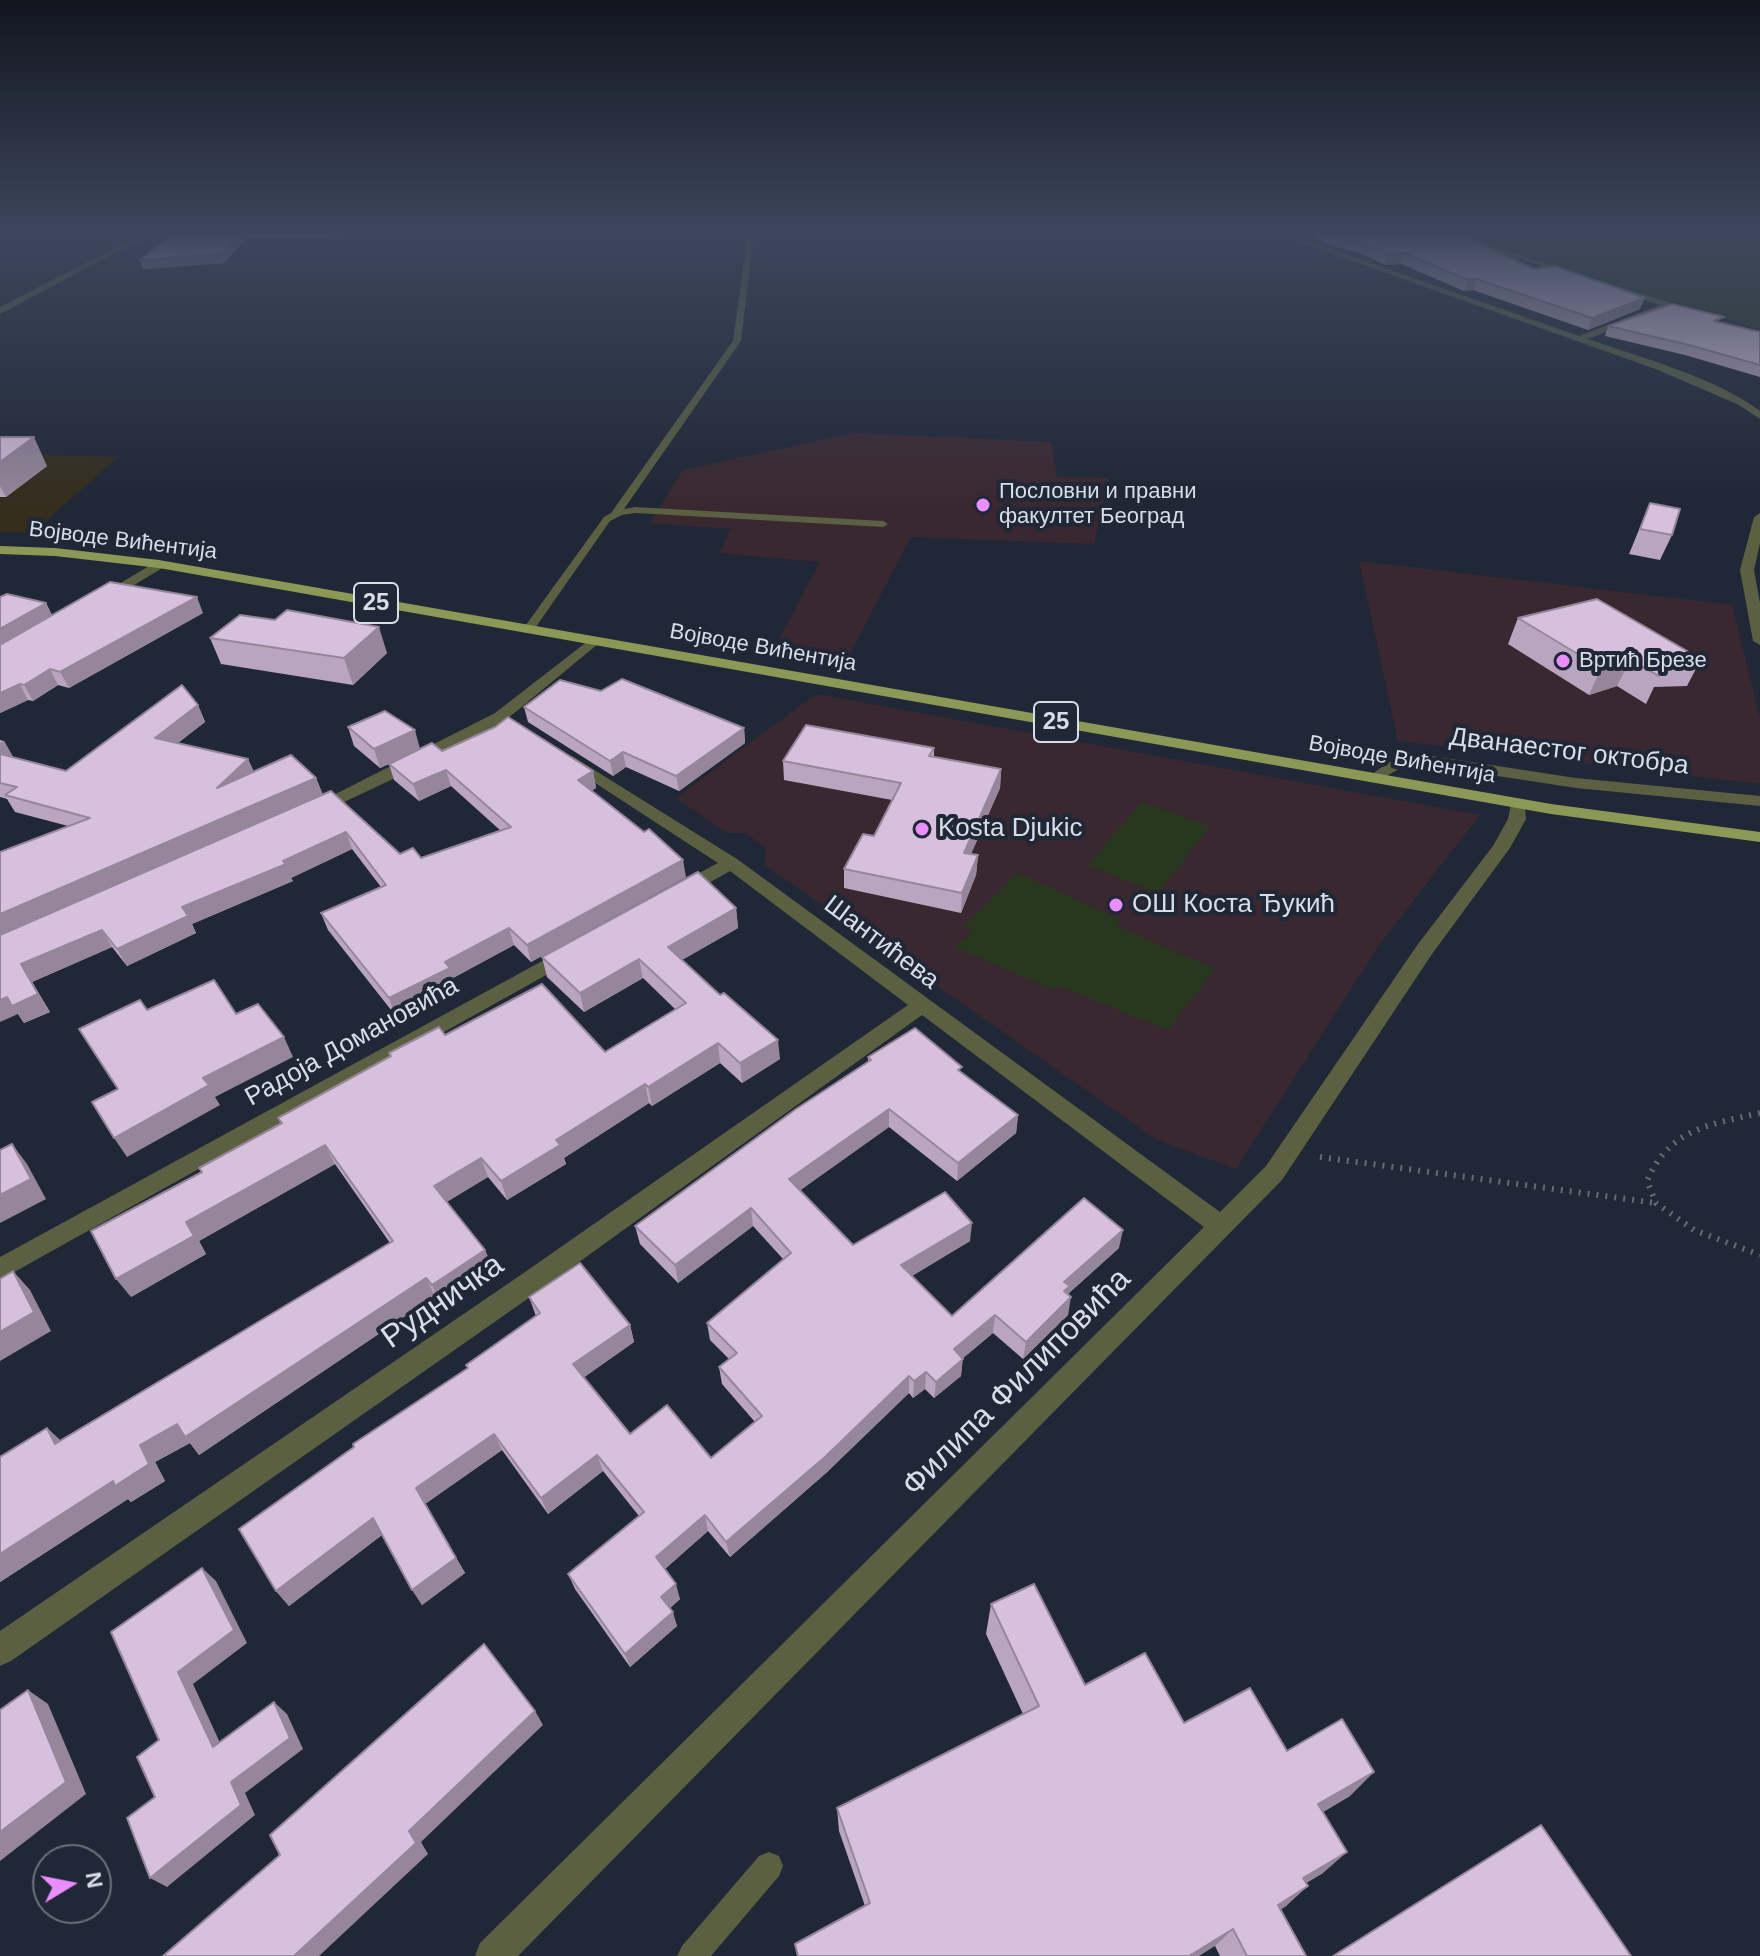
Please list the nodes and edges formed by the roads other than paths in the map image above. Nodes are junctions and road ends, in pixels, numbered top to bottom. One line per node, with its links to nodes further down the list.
1 (739, 324): 6 (lane)
2 (1537, 324): 4 (street)
3 (1618, 324): 4 (street)
4 (1579, 339): 5 (street)
5 (1760, 416)
6 (615, 514): 7 (lane); 12 (lane)
7 (883, 524)
8 (1758, 525): 14 (street)
9 (0, 550): 10 (main road, Војводе Вићентија / 25)
10 (159, 564): 11 (street); 12 (main road, Војводе Вићентија / 25)
11 (87, 607)
12 (529, 629): 13 (main road, Војводе Вићентија / 25)
13 (593, 641): 16 (main road, Војводе Вићентија / 25); 19 (street)
14 (1760, 641)
15 (552, 749): 21 (street, Шантићева)
16 (1376, 777): 17 (street, Дванаестог октобра); 18 (main road, Војводе Вићентија / 25)
17 (1760, 801)
18 (1518, 803): 20 (main road, 25); 25 (street, Филипа Филиповића)
19 (305, 813)
20 (1760, 837)
21 (731, 863): 22 (street); 24 (street, Шантићева)
22 (662, 901)
23 (579, 947): 26 (street, Радоја Домановића)
24 (921, 1006): 25 (street, Шантићева); 27 (street, Рудничка)
25 (1219, 1225): 29 (street, Филипа Филиповића)
26 (0, 1269)
27 (0, 1650)
28 (769, 1866): 30 (lane)
29 (493, 1956)
30 (692, 1956)

